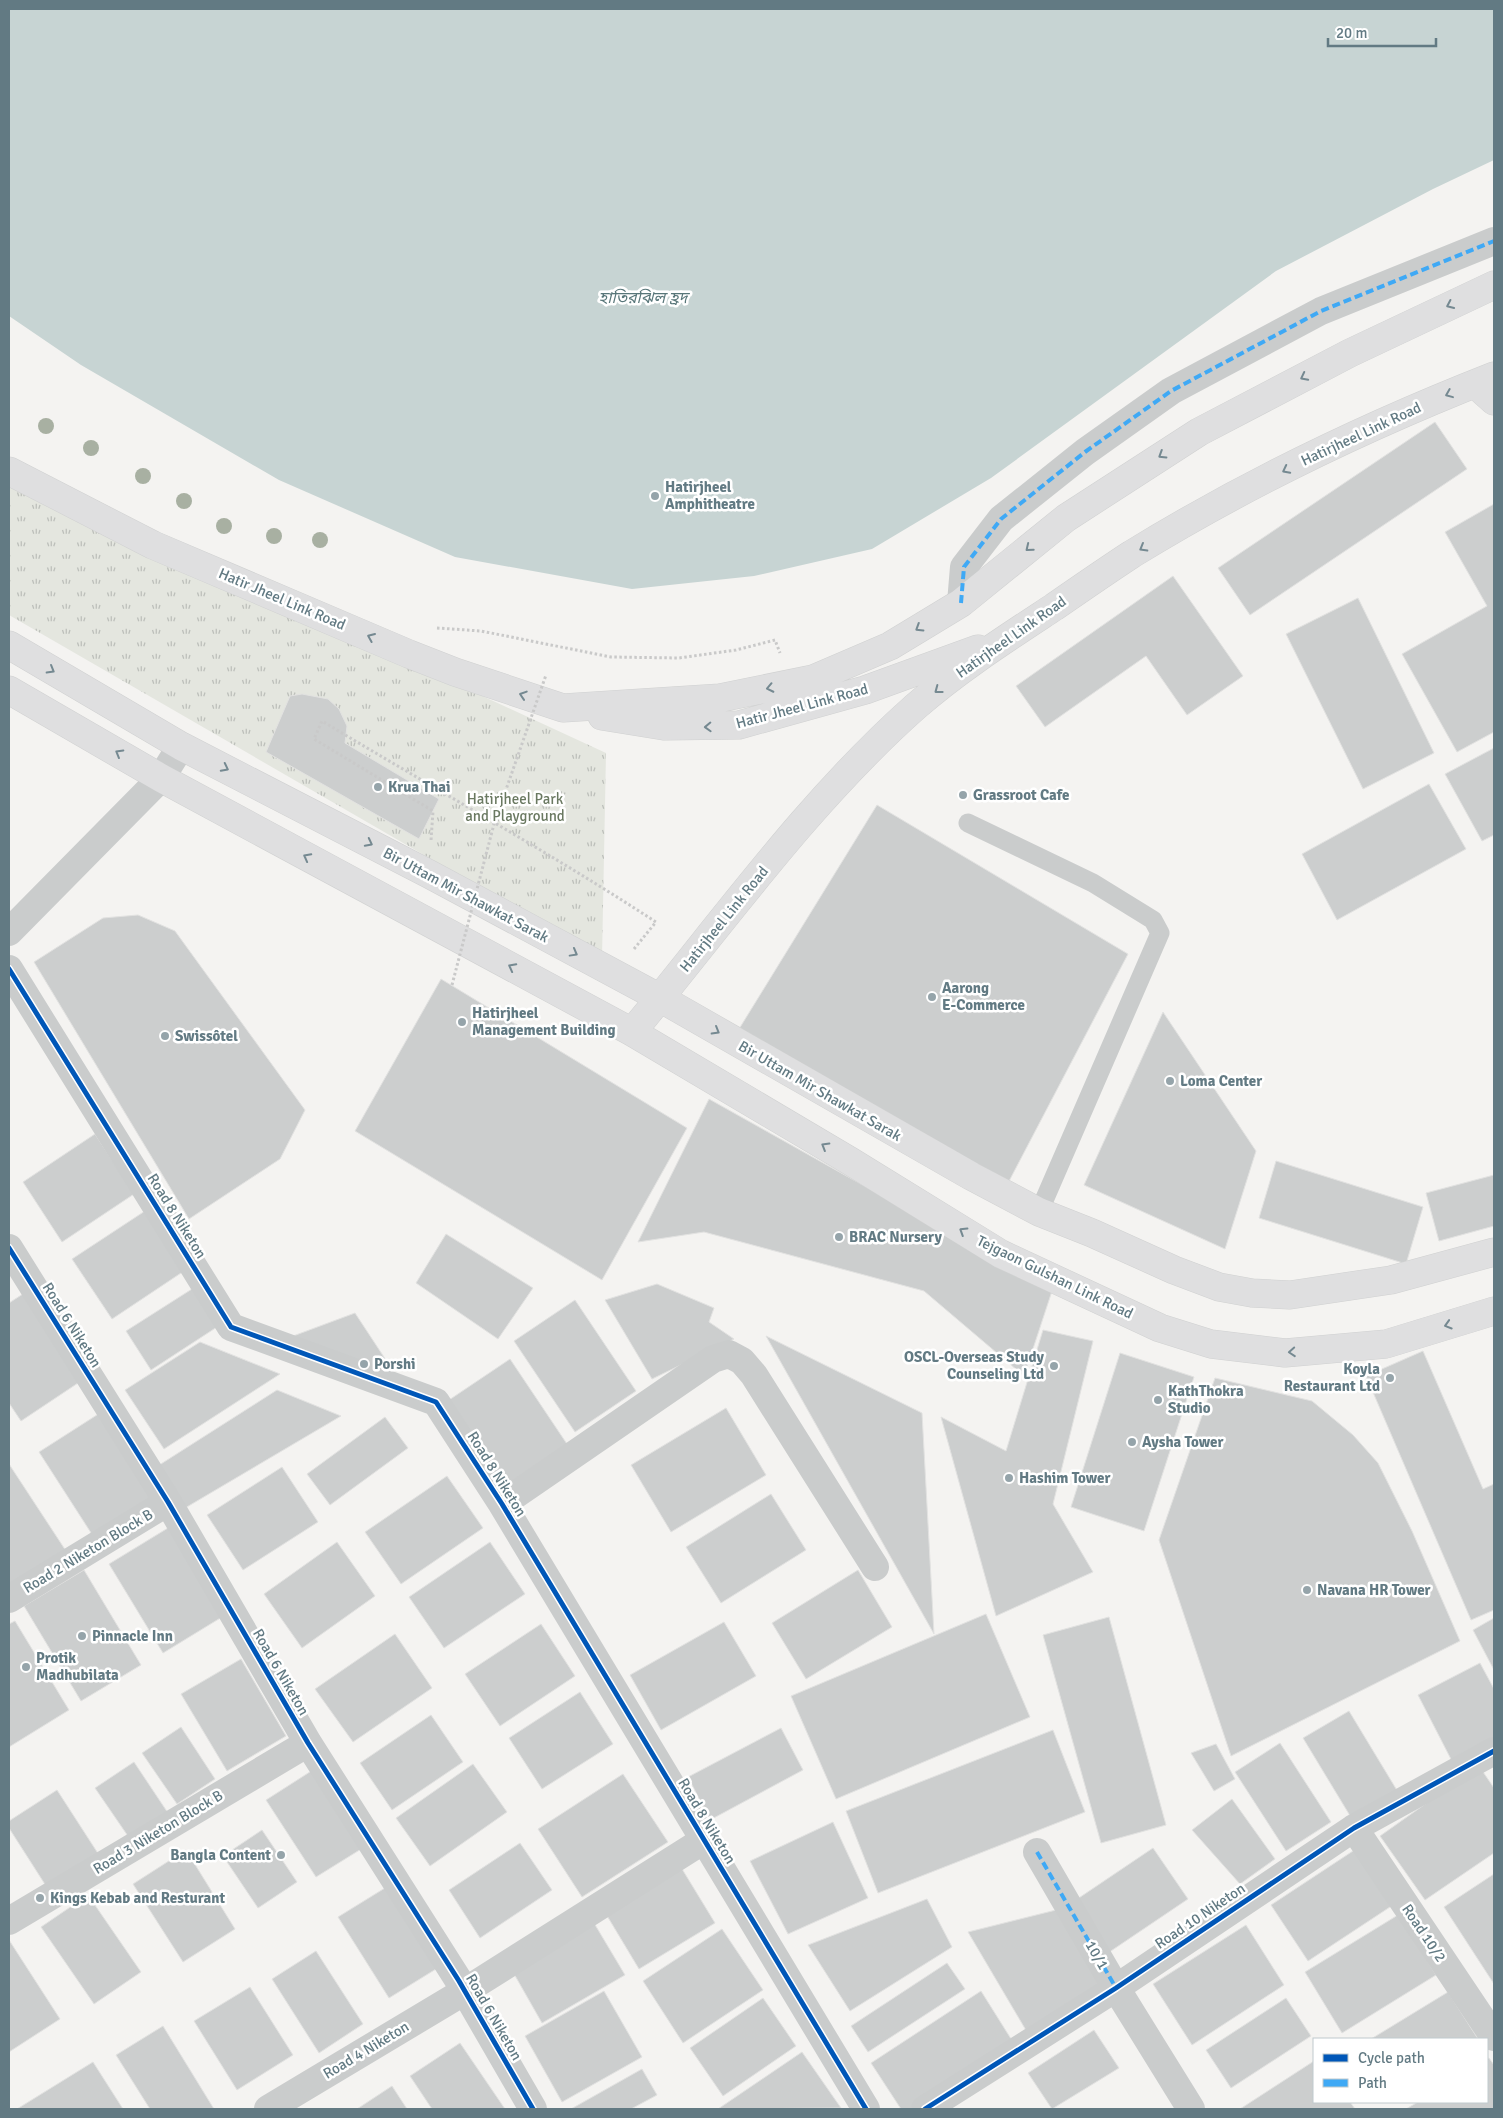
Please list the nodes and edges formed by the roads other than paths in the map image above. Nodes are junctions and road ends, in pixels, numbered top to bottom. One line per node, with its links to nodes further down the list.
1 (1494, 241): 5 (street)
2 (1494, 285): 5 (main road, Hatir Jheel Link Road, one-way to 5)
3 (1488, 387): 6 (main road, Hatirjheel Link Road, one-way to 6)
4 (9, 471): 9 (main road, Hatir Jheel Link Road, one-way to 4)
5 (961, 603): 9 (main road, Hatir Jheel Link Road, one-way to 9)
6 (1005, 639): 9 (main road, Hatir Jheel Link Road, one-way to 9); 15 (main road, Hatirjheel Link Road, one-way to 15)
7 (9, 646): 10 (main road, Bir Uttam Mir Shawkat Sarak, one-way to 10)
8 (9, 690): 11 (main road, Tejgaon Gulshan Link Road, one-way to 8)
9 (563, 708)
10 (181, 746): 11 (street); 15 (main road, Bir Uttam Mir Shawkat Sarak, one-way to 15)
11 (161, 778): 13 (street); 16 (main road, Tejgaon Gulshan Link Road, one-way to 11)
12 (968, 823): 17 (lane)
13 (9, 932)
14 (9, 969): 23 (street, Road 8 Niketon)
15 (660, 998): 16 (main road, Hatirjheel Link Road); 17 (main road, Bir Uttam Mir Shawkat Sarak, one-way to 17)
16 (632, 1032): 21 (main road, Tejgaon Gulshan Link Road, one-way to 16)
17 (1039, 1212): 19 (main road, Bir Uttam Mir Shawkat Sarak)
18 (9, 1248): 20 (street, Road 6 Niketon)
19 (1494, 1252)
20 (18, 1280): 22 (street, Road 6 Niketon)
21 (1494, 1311)
22 (168, 1502): 25 (street, Road 2 Niketon Block B); 26 (street, Road 6 Niketon)
23 (502, 1504): 24 (street); 29 (street, Road 8 Niketon)
24 (875, 1567)
25 (9, 1599)
26 (308, 1743): 31 (street, Road 3 Niketon Block B); 33 (street, Road 6 Niketon)
27 (1494, 1751): 28 (street, Road 10 Niketon)
28 (1354, 1828): 32 (street, Road 10 Niketon); 34 (street, Road 10/2)
29 (704, 1840): 33 (street, Road 4 Niketon); 37 (street, Road 8 Niketon)
30 (1037, 1852): 32 (street, 10/1)
31 (9, 1921)
32 (1116, 1988): 38 (street, Road 10 Niketon); 39 (street, 10/1)
33 (464, 1991): 35 (street, Road 4 Niketon); 36 (street, Road 6 Niketon)
34 (1494, 2037)
35 (268, 2109)
36 (533, 2109)
37 (866, 2109)
38 (925, 2109)
39 (1191, 2109)

